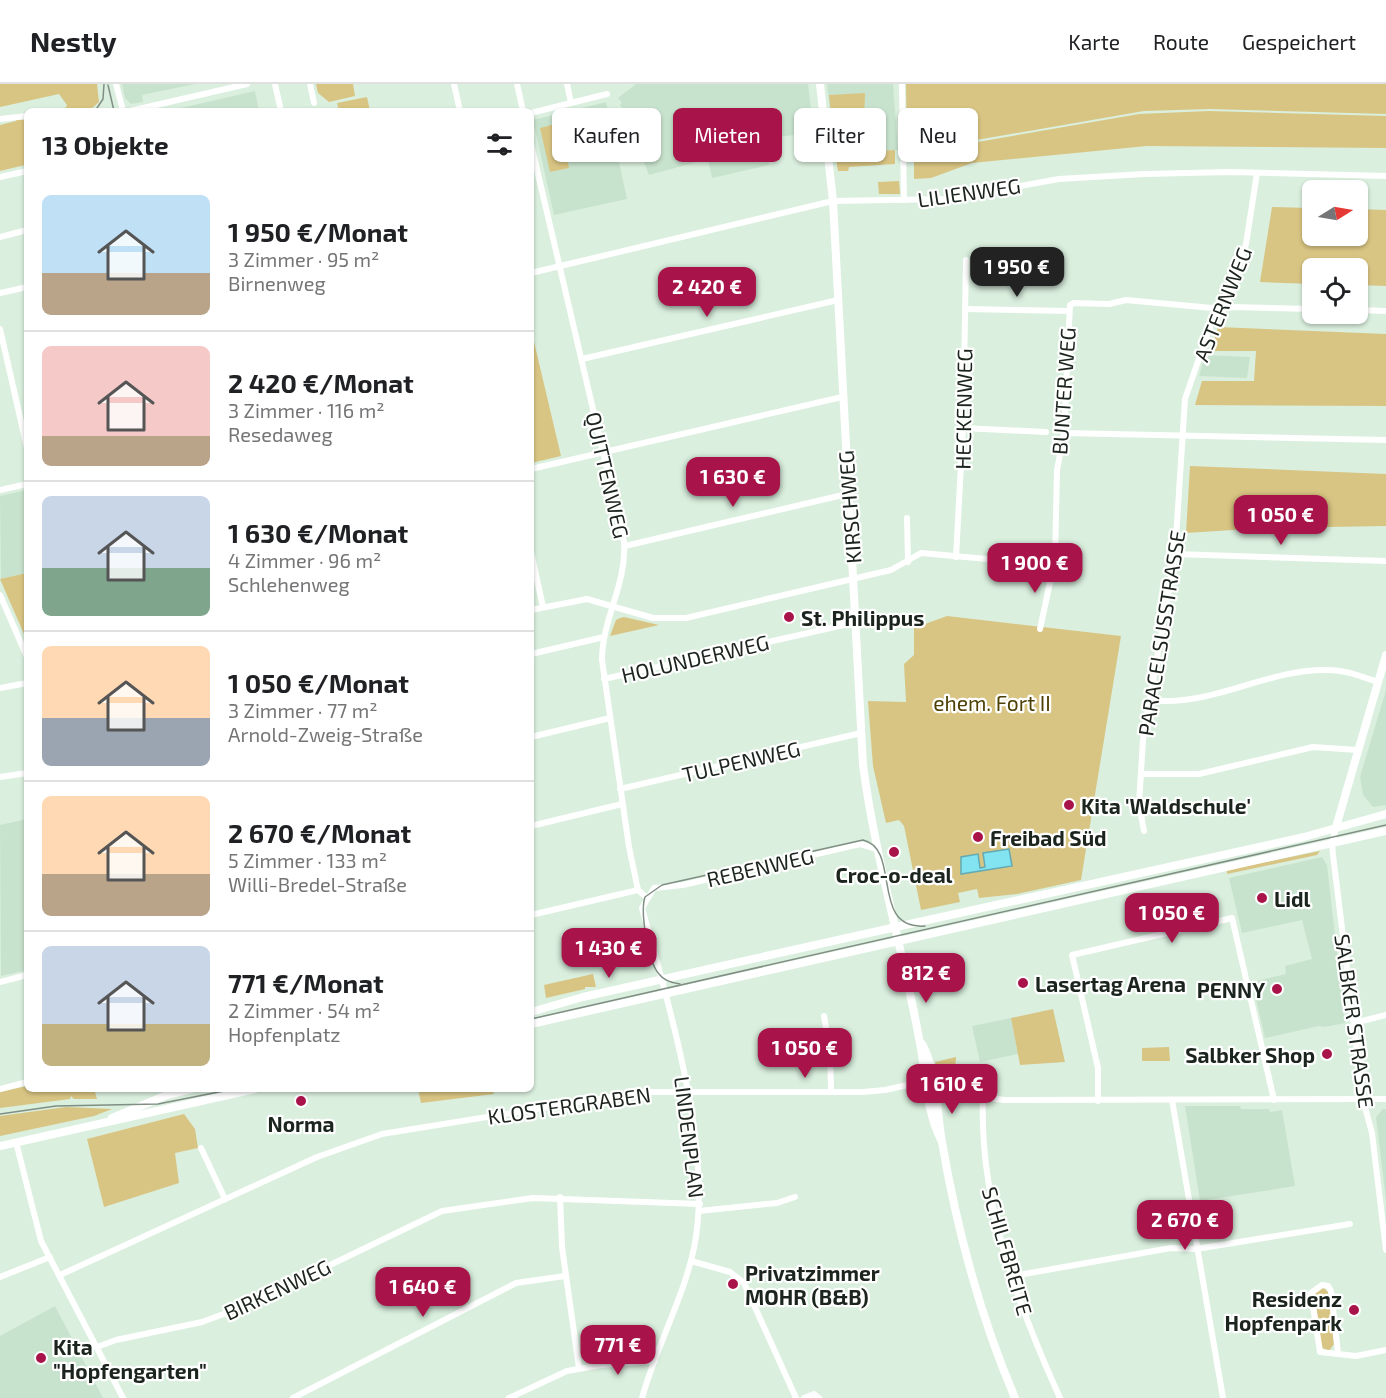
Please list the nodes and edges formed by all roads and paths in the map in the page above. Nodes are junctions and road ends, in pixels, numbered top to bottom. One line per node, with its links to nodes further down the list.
1 (116, 84): 13 (street)
2 (247, 84): 14 (street)
3 (275, 84): 15 (street)
4 (310, 84): 11 (street)
5 (454, 84): 16 (street)
6 (517, 84): 17 (street)
7 (567, 84): 12 (street)
8 (820, 84): 27 (main road, KIRSCHWEG)
9 (902, 84): 26 (street)
10 (607, 94): 12 (street)
11 (314, 103)
12 (571, 103): 18 (street)
13 (122, 108)
14 (143, 108)
15 (280, 108)
16 (459, 108)
17 (522, 108)
18 (534, 112)
19 (24, 116): 20 (street)
20 (0, 119)
21 (534, 157): 31 (street, QUITTENWEG)
22 (24, 172): 25 (street)
23 (1257, 172): 24 (street, LILIENWEG); 26 (street, LILIENWEG); 37 (street, ASTERNWEG)
24 (1386, 176)
25 (0, 177)
26 (904, 200): 27 (street, LILIENWEG)
27 (833, 201): 31 (street, LILIENWEG); 35 (main road, KIRSCHWEG)
28 (24, 231): 29 (street)
29 (0, 237)
30 (966, 260): 36 (street, HECKENWEG)
31 (560, 265): 32 (street, LILIENWEG); 43 (street, QUITTENWEG)
32 (534, 272)
33 (24, 288): 34 (street)
34 (0, 293)
35 (838, 300): 43 (street); 44 (main road, KIRSCHWEG)
36 (965, 309): 40 (street); 45 (street, HECKENWEG)
37 (1223, 309): 38 (street); 40 (street, BUNTER WEG); 48 (street, ASTERNWEG)
38 (1302, 309)
39 (1368, 310): 41 (street)
40 (1069, 311): 47 (street, BUNTER WEG)
41 (1386, 311)
42 (0, 329): 49 (street)
43 (582, 359): 51 (street, QUITTENWEG)
44 (842, 397): 51 (street); 55 (main road, KIRSCHWEG)
45 (963, 428): 46 (street); 59 (street, HECKENWEG)
46 (1046, 432)
47 (1064, 433): 48 (street); 62 (street, BUNTER WEG)
48 (1184, 434): 50 (street); 58 (street, PARACELSUSSTRASSE)
49 (24, 435)
50 (1386, 440)
51 (604, 452): 52 (street); 57 (street, QUITTENWEG)
52 (534, 468)
53 (24, 485): 54 (street)
54 (0, 490)
55 (847, 494): 57 (street); 64 (main road, KIRSCHWEG)
56 (907, 518): 61 (street)
57 (625, 546): 66 (street, QUITTENWEG)
58 (1175, 554): 60 (street); 79 (street, PARACELSUSSTRASSE)
59 (956, 556): 61 (street); 62 (street)
60 (1386, 561)
61 (908, 562): 64 (street)
62 (1053, 565): 70 (street, BUNTER WEG)
63 (534, 577): 67 (street)
64 (854, 579): 66 (street); 69 (main road, KIRSCHWEG)
65 (0, 597): 72 (street)
66 (614, 606): 67 (street); 71 (street, QUITTENWEG)
67 (543, 607): 68 (street)
68 (534, 609)
69 (858, 621): 75 (street, HOLUNDERWEG); 81 (main road, KIRSCHWEG)
70 (1040, 629)
71 (604, 637): 73 (street); 75 (street, QUITTENWEG)
72 (24, 650)
73 (534, 653)
74 (1386, 655): 76 (main road)
75 (604, 679): 80 (street, QUITTENWEG)
76 (1378, 682): 79 (street); 83 (main road)
77 (24, 684): 78 (street)
78 (0, 688)
79 (1149, 700): 85 (street, PARACELSUSSTRASSE)
80 (610, 718): 82 (street); 87 (street, QUITTENWEG)
81 (861, 734): 87 (street, TULPENWEG); 95 (main road, KIRSCHWEG)
82 (534, 735)
83 (1358, 750): 85 (street); 91 (main road)
84 (24, 773): 86 (street)
85 (1141, 774): 92 (street, PARACELSUSSTRASSE)
86 (0, 777)
87 (620, 789): 88 (street, QUITTENWEG)
88 (622, 804): 90 (street); 96 (street, QUITTENWEG)
89 (1386, 814): 91 (main road)
90 (534, 825)
91 (1336, 827): 94 (street, SALBKER STRASSE); 99 (main road)
92 (1144, 831)
93 (1386, 831): 94 (main road)
94 (1332, 844): 100 (main road); 109 (street, SALBKER STRASSE)
95 (877, 849): 97 (street, REBENWEG); 99 (main road, KIRSCHWEG)
96 (638, 890): 97 (street); 98 (street)
97 (647, 898): 102 (street)
98 (534, 914)
99 (896, 927): 100 (main road, SCHILFBREITE); 102 (main road)
100 (899, 942): 104 (main road); 110 (main road, SCHILFBREITE)
101 (24, 976): 103 (street)
102 (661, 980): 104 (street, LINDENPLAN); 105 (main road)
103 (0, 982)
104 (665, 995): 108 (main road); 114 (street, LINDENPLAN)
105 (534, 1011)
106 (1386, 1015): 109 (street)
107 (824, 1017): 115 (street)
108 (534, 1023)
109 (1354, 1023): 124 (street, SALBKER STRASSE)
110 (920, 1041): 111 (main road, SCHILFBREITE); 119 (main road, SCHILFBREITE)
111 (926, 1081): 115 (street, KLOSTERGRABEN); 119 (main road, SCHILFBREITE)
112 (24, 1083): 113 (street)
113 (0, 1089)
114 (687, 1091): 115 (street, KLOSTERGRABEN); 133 (street, KLOSTERGRABEN); 134 (street, LINDENPLAN)
115 (831, 1091)
116 (180, 1092): 127 (main road)
117 (185, 1092): 126 (street)
118 (242, 1092): 126 (main road)
119 (932, 1093): 120 (street); 157 (main road, SCHILFBREITE)
120 (983, 1098): 125 (street); 144 (street, SCHILFBREITE)
121 (1386, 1099): 124 (street)
122 (1172, 1100): 123 (street); 125 (street); 137 (street)
123 (1274, 1100): 124 (street); 125 (street)
124 (1363, 1100): 138 (street, SALBKER STRASSE)
125 (1098, 1101)
126 (187, 1105): 127 (main road)
127 (106, 1121): 128 (main road)
128 (16, 1142): 129 (main road); 139 (street)
129 (0, 1146)
130 (201, 1148): 133 (street)
131 (560, 1197): 134 (street, BIRKENWEG); 143 (street); 145 (street, BIRKENWEG)
132 (795, 1197): 135 (street)
133 (225, 1199): 141 (street, KLOSTERGRABEN)
134 (699, 1204): 135 (street, LINDENPLAN)
135 (699, 1211): 140 (street, LINDENPLAN)
136 (1350, 1224): 137 (street)
137 (1196, 1249): 144 (street); 159 (street)
138 (1386, 1250)
139 (50, 1257): 141 (street); 142 (street)
140 (691, 1262): 148 (street, LINDENPLAN); 154 (street)
141 (60, 1275): 145 (street)
142 (0, 1276)
143 (565, 1276): 149 (street); 151 (street)
144 (1013, 1276): 158 (street, SCHILFBREITE)
145 (97, 1347): 150 (street)
146 (1386, 1350): 147 (street)
147 (1338, 1353): 147 (street)
148 (655, 1361): 149 (street); 153 (street, LINDENPLAN)
149 (579, 1368): 152 (street)
150 (123, 1398)
151 (293, 1398)
152 (509, 1398)
153 (642, 1398)
154 (796, 1398)
155 (804, 1398): 156 (street)
156 (819, 1398)
157 (1015, 1398)
158 (1060, 1398)
159 (1223, 1398)

